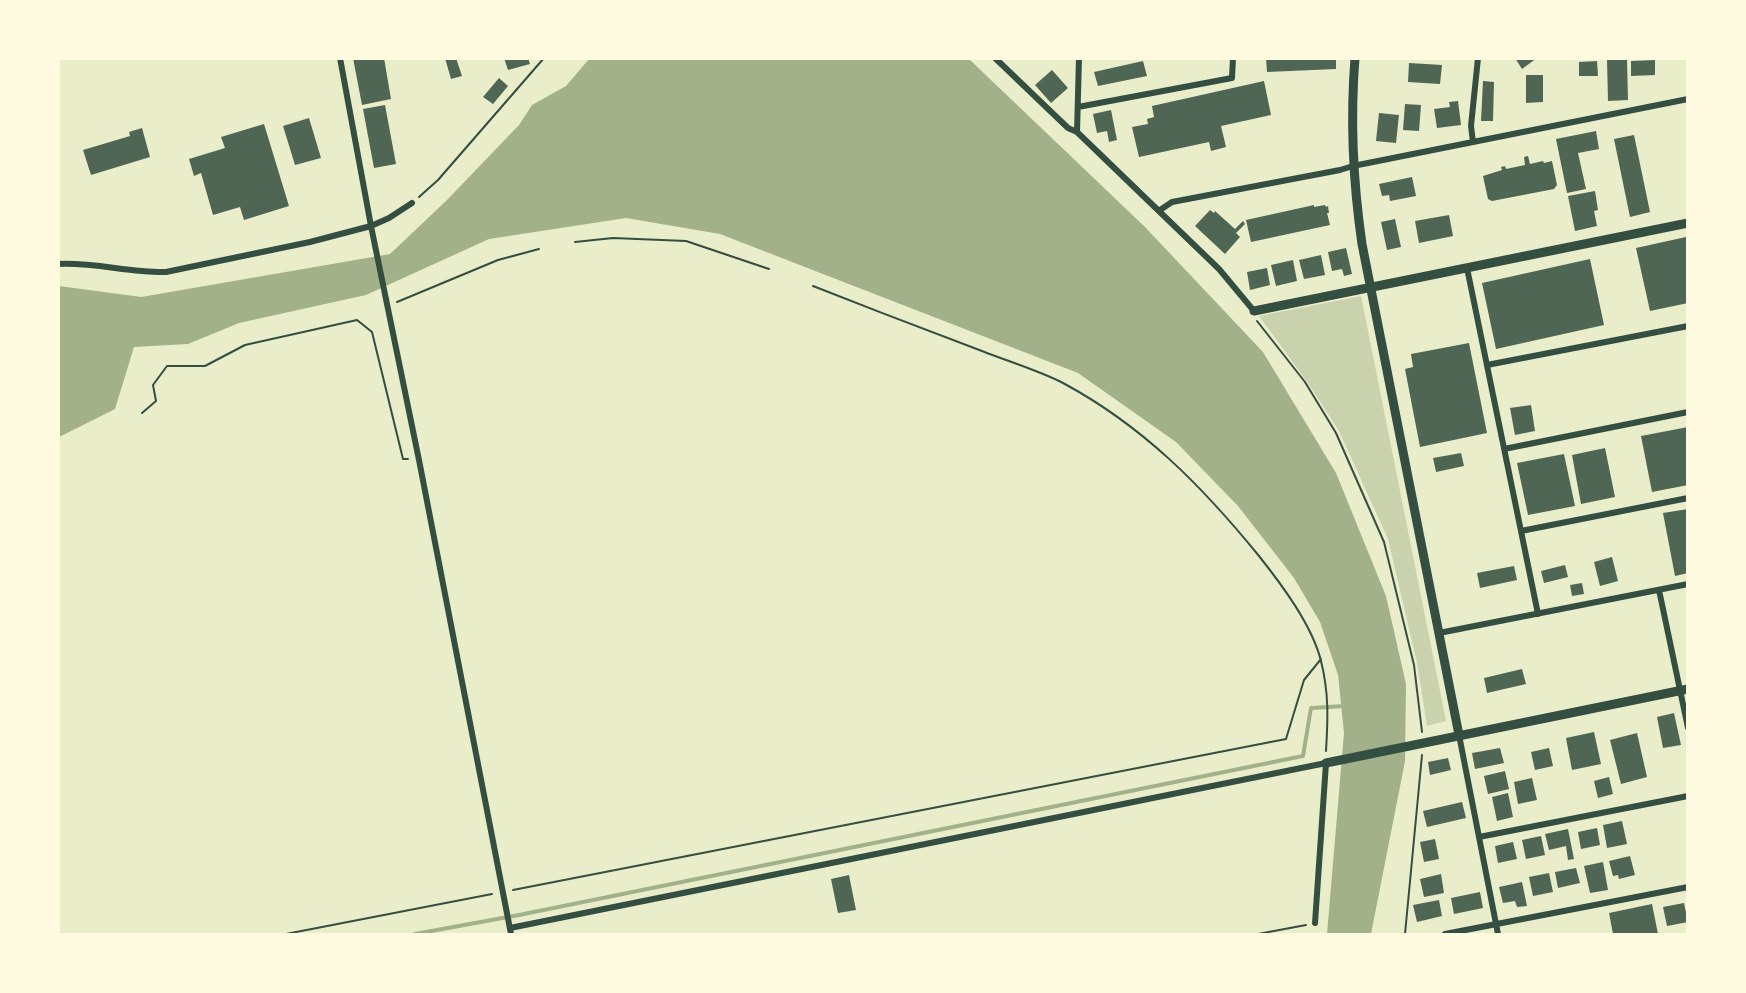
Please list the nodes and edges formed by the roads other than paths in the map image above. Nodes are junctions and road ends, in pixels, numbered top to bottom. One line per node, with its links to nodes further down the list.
1 (340, 58): 15 (street)
2 (995, 58): 9 (street)
3 (1079, 58): 8 (street)
4 (1233, 58): 8 (street)
5 (1355, 58): 11 (street)
6 (1478, 58): 10 (street)
7 (1688, 99): 10 (street)
8 (1078, 107): 9 (street)
9 (1077, 132): 13 (street)
10 (1473, 142): 11 (street)
11 (1353, 166): 13 (street); 18 (street)
12 (412, 203): 15 (street)
13 (1160, 210): 19 (street)
14 (1688, 223): 17 (street)
15 (371, 226): 16 (street); 39 (street)
16 (58, 264)
17 (1467, 268): 18 (street); 21 (street)
18 (1370, 287): 19 (street); 29 (street)
19 (1254, 311)
20 (1688, 326): 21 (street)
21 (1487, 365): 23 (street)
22 (1688, 412): 23 (street)
23 (1504, 449): 25 (street)
24 (1688, 498): 25 (street)
25 (1521, 531): 28 (street)
26 (1688, 584): 27 (street)
27 (1659, 590): 28 (street); 30 (street)
28 (1538, 614): 29 (street)
29 (1439, 633): 32 (street)
30 (1684, 690): 31 (street); 32 (street)
31 (1688, 728)
32 (1459, 735): 33 (street); 35 (street)
33 (1326, 763): 37 (street); 39 (street)
34 (1688, 796): 35 (street)
35 (1479, 837): 38 (street)
36 (1688, 886): 38 (street)
37 (1315, 923)
38 (1496, 924): 40 (street); 41 (street)
39 (510, 931)
40 (1445, 934)
41 (1498, 934)

